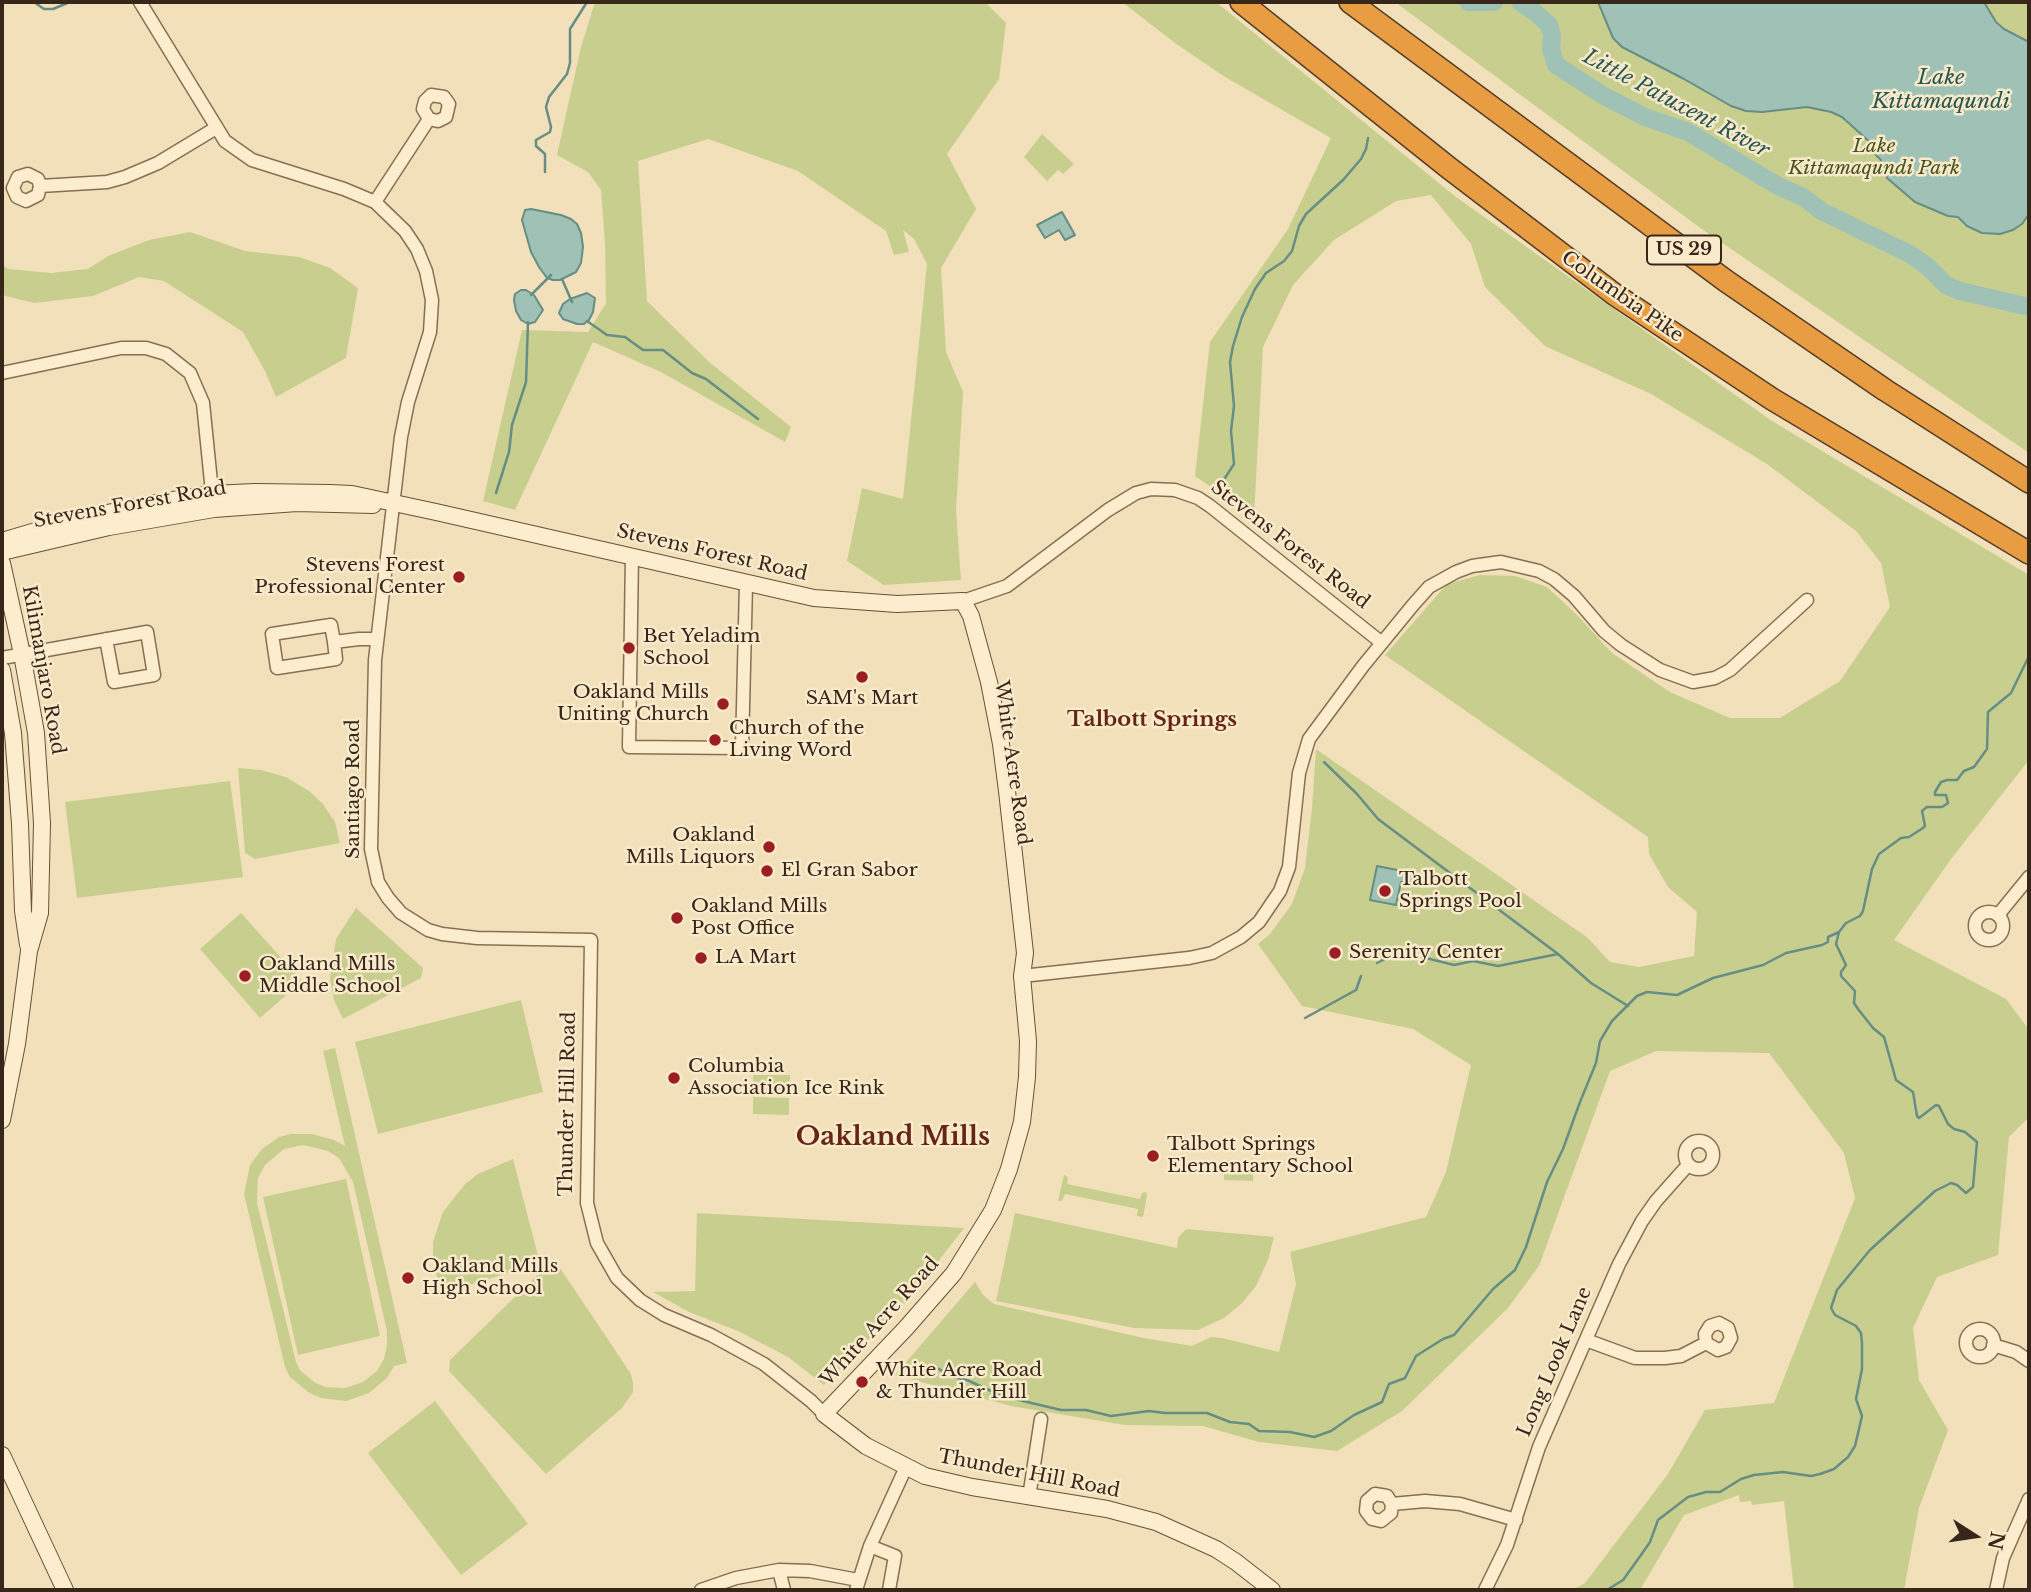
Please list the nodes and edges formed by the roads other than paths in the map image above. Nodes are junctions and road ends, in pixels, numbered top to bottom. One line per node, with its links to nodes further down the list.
1 (140, 2): 5 (street)
2 (1241, 2): 14 (highway, Columbia Pike)
3 (1350, 2): 9 (highway, US 29)
4 (429, 119): 7 (street)
5 (216, 128): 6 (street); 7 (street)
6 (40, 186)
7 (375, 202): 11 (street, Santiago Road)
8 (2, 373): 10 (street)
9 (2029, 482)
10 (213, 502): 11 (street, Stevens Forest Road); 12 (street, Stevens Forest Road); 13 (street, Stevens Forest Road)
11 (393, 505): 15 (street, Stevens Forest Road); 21 (street, Santiago Road)
12 (2, 541)
13 (2, 552)
14 (2029, 553)
15 (632, 556): 17 (street, Stevens Forest Road); 17 (street)
16 (2, 563): 24 (street, Kilimanjaro Road)
17 (746, 584): 19 (street, Stevens Forest Road)
18 (1807, 600): 23 (street)
19 (963, 601): 23 (street, Stevens Forest Road); 31 (street, White Acre Road)
20 (106, 639): 20 (street); 24 (street)
21 (377, 639): 22 (street); 29 (street, Santiago Road)
22 (334, 642): 22 (street)
23 (1382, 643): 31 (street)
24 (22, 654): 25 (street); 30 (street, Kilimanjaro Road)
25 (2, 658)
26 (2, 670): 30 (street, Kilimanjaro Road)
27 (2029, 877): 28 (street)
28 (1998, 915)
29 (591, 940): 38 (street, Thunder Hill Road)
30 (29, 951): 32 (street, Kilimanjaro Road)
31 (1022, 976): 38 (street, White Acre Road)
32 (2, 1120)
33 (1688, 1164): 34 (street, Long Look Lane)
34 (1586, 1340): 35 (street); 45 (street, Long Look Lane)
35 (1706, 1343)
36 (1993, 1345): 37 (street)
37 (2029, 1361)
38 (824, 1414): 41 (street, Thunder Hill Road)
39 (1041, 1419): 42 (street)
40 (2, 1455): 49 (street)
41 (906, 1467): 42 (street, Thunder Hill Road); 46 (street)
42 (1029, 1497): 53 (street, Thunder Hill Road)
43 (2029, 1499): 55 (street)
44 (1392, 1504): 45 (street)
45 (1516, 1520): 54 (street, Long Look Lane)
46 (870, 1546): 48 (street); 52 (street)
47 (779, 1570): 48 (street); 50 (street); 51 (street)
48 (857, 1585)
49 (65, 1590)
50 (701, 1590)
51 (784, 1590)
52 (889, 1590)
53 (1272, 1590)
54 (1485, 1590)
55 (1996, 1590)

